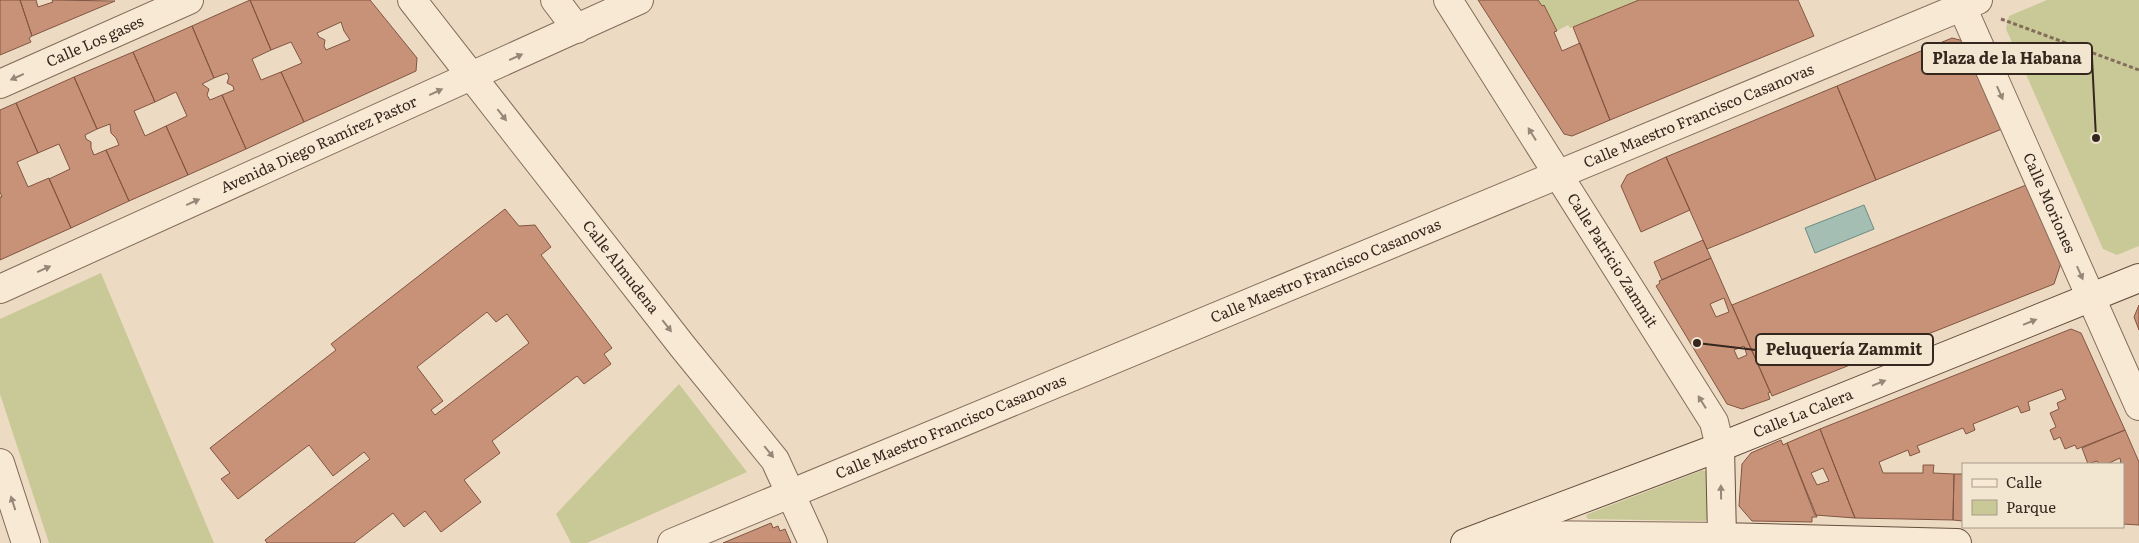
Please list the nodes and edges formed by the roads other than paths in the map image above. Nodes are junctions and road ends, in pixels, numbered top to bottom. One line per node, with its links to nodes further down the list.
1 (189, 0): 9 (street, Calle Los gases, one-way to 9)
2 (412, 0): 8 (street, Calle Almudena)
3 (555, 0): 7 (street)
4 (639, 0): 7 (street, Avenida Diego Ramírez Pastor)
5 (1448, 0): 10 (street, Calle Patricio Zammit, one-way to 5)
6 (1966, 2): 10 (street, Calle Maestro Francisco Casanovas); 13 (street, Calle Moriones, one-way to 13)
7 (577, 29): 8 (street, Avenida Diego Ramírez Pastor, one-way to 7)
8 (472, 77): 12 (street, Avenida Diego Ramírez Pastor, one-way to 8); 17 (street, Calle Almudena, one-way to 17)
9 (0, 84)
10 (1558, 175): 15 (street, Calle Patricio Zammit, one-way to 10); 17 (street, Calle Maestro Francisco Casanovas)
11 (2139, 278): 13 (street, Calle La Calera)
12 (0, 289)
13 (2091, 298): 14 (street, Calle Moriones); 15 (street, Calle La Calera, one-way to 13)
14 (2139, 406)
15 (1720, 447): 18 (street, Calle La Calera); 19 (street, Calle Patricio Zammit, one-way to 15)
16 (0, 463): 20 (street, one-way to 16)
17 (791, 494): 21 (street, Calle Maestro Francisco Casanovas); 22 (street, Calle Almudena)
18 (1497, 537): 19 (street); 23 (street, Calle La Calera)
19 (1722, 540): 24 (street)
20 (26, 543)
21 (672, 543)
22 (813, 543)
23 (1465, 543)
24 (1941, 543): 25 (street)
25 (1957, 543)

